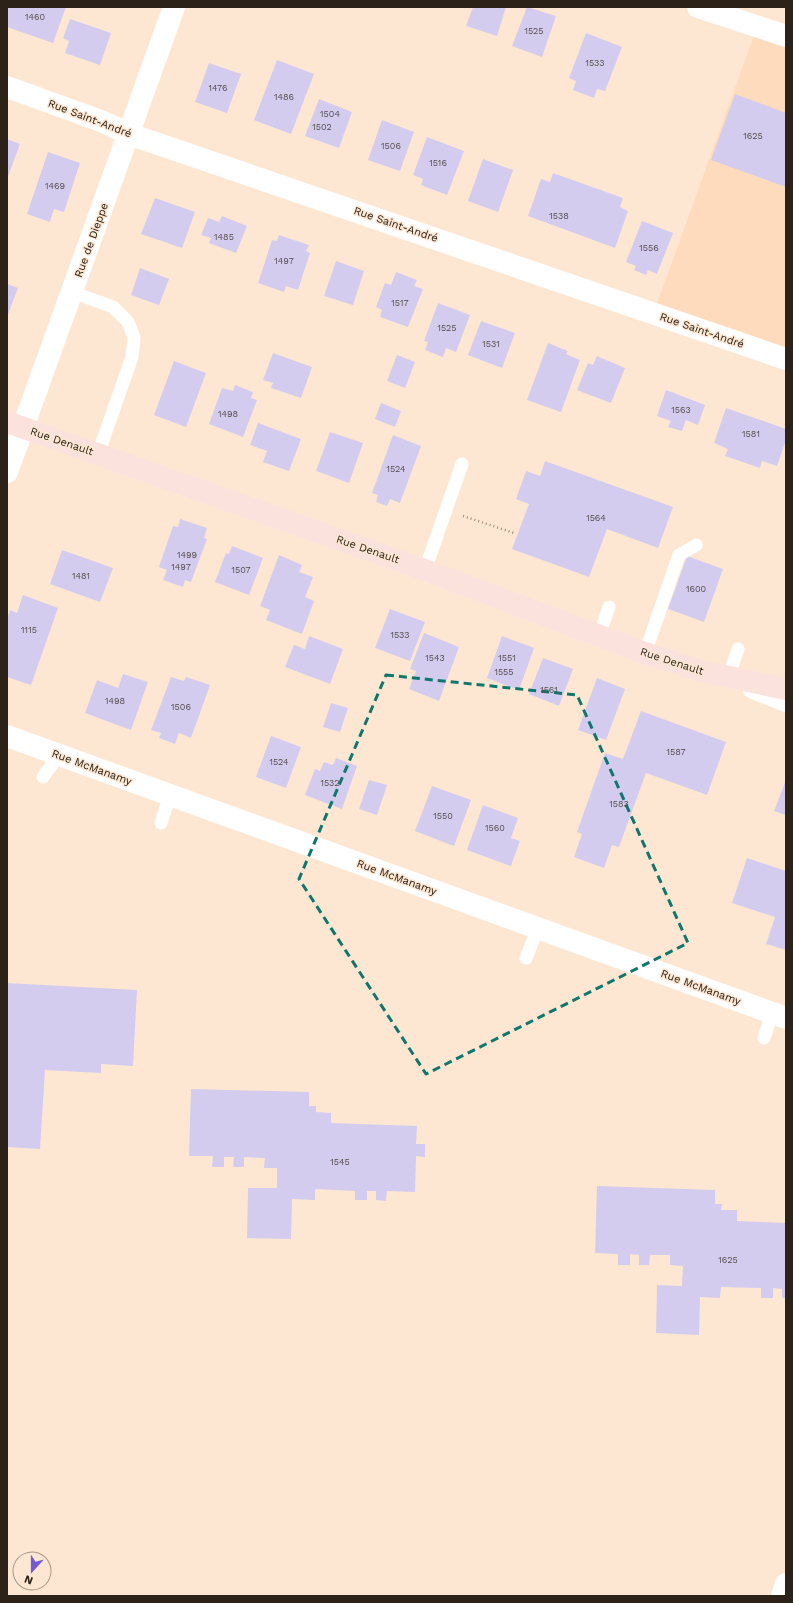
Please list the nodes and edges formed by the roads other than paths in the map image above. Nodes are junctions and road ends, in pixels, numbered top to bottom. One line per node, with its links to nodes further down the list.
1 (174, 7): 5 (street, Rue de Dieppe)
2 (698, 7): 3 (street)
3 (786, 36)
4 (7, 87): 5 (street, Rue Saint-André)
5 (129, 134): 6 (street, Rue de Dieppe); 7 (street, Rue Saint-André)
6 (72, 292): 8 (street, Rue de Dieppe); 9 (lane)
7 (786, 359)
8 (15, 425): 9 (main road, Rue Denault); 11 (street, Rue de Dieppe)
9 (98, 454): 13 (main road, Rue Denault)
10 (462, 464): 13 (lane)
11 (7, 472)
12 (696, 545): 17 (lane)
13 (425, 570): 15 (main road, Rue Denault)
14 (609, 607): 15 (lane)
15 (599, 636): 17 (main road, Rue Denault)
16 (738, 649): 18 (lane)
17 (645, 654): 18 (main road, Rue Denault)
18 (728, 678): 19 (main road, Rue Denault); 20 (street, Rue Denault)
19 (786, 689)
20 (786, 701)
21 (7, 736): 22 (street, Rue McManamy)
22 (59, 755): 23 (lane); 24 (street, Rue McManamy)
23 (43, 777)
24 (170, 795): 25 (lane); 26 (street, Rue McManamy)
25 (161, 823)
26 (538, 928): 27 (lane); 28 (street, Rue McManamy)
27 (526, 958)
28 (779, 1016): 29 (lane)
29 (764, 1038)
30 (786, 1584): 31 (street)
31 (782, 1596)

